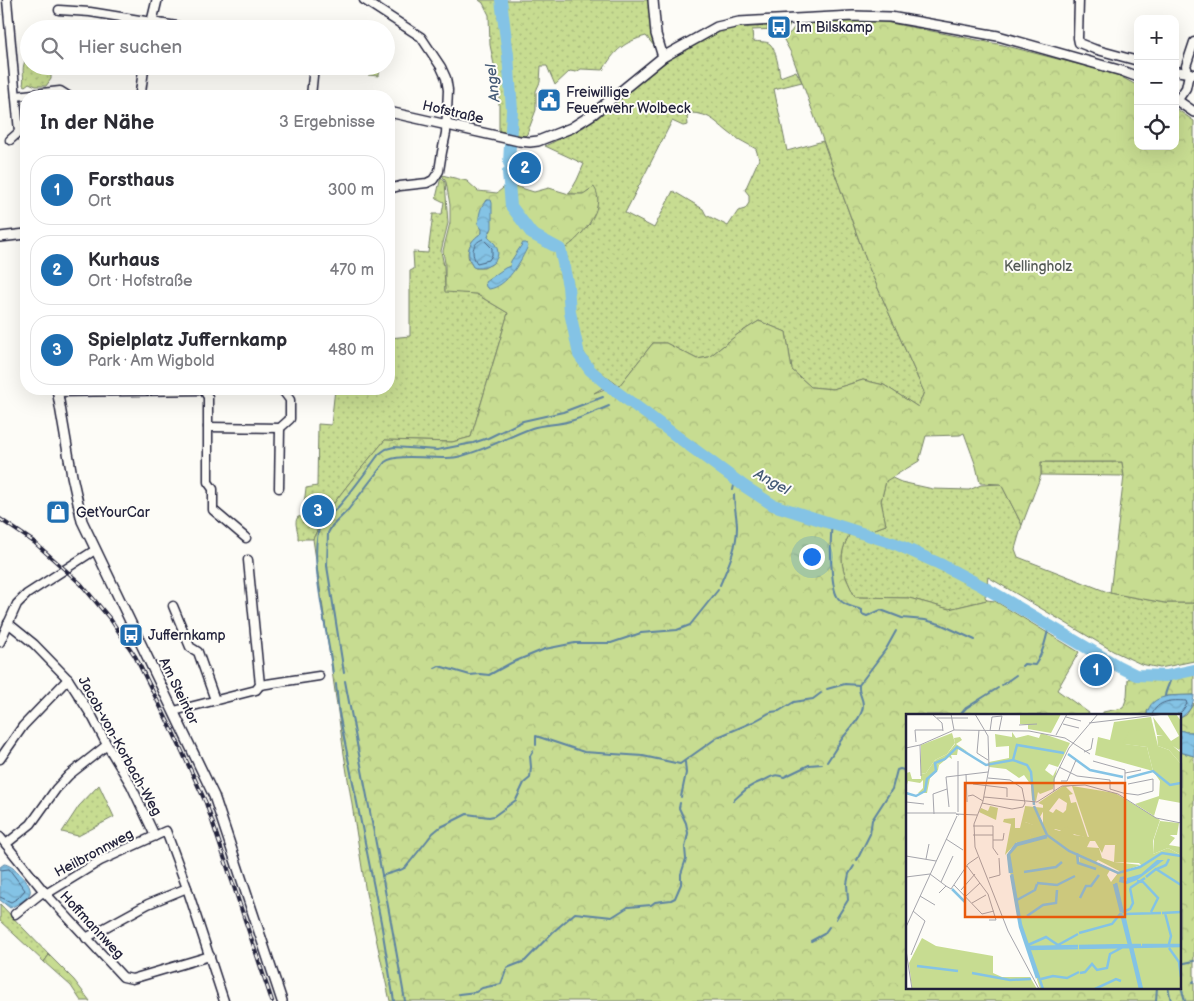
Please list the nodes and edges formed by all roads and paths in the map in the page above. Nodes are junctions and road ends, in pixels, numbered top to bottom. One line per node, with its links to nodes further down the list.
1 (7, 0): 23 (street)
2 (156, 0): 8 (street)
3 (364, 0): 9 (street)
4 (653, 0): 13 (street)
5 (1078, 0): 12 (street)
6 (59, 10): 7 (street)
7 (128, 20)
8 (152, 20)
9 (395, 20)
10 (395, 20): 29 (street)
11 (1194, 42): 17 (street)
12 (1094, 49): 14 (street); 15 (street)
13 (663, 56): 14 (street, Hofstraße); 29 (street, Hofstraße)
14 (1079, 58): 20 (street, Hofstraße)
15 (1134, 60)
16 (1179, 71): 17 (street)
17 (1192, 73): 25 (street)
18 (143, 75): 21 (street)
19 (313, 75): 22 (street)
20 (1134, 76)
21 (141, 90)
22 (312, 90)
23 (16, 96): 24 (street); 30 (street)
24 (20, 96)
25 (1179, 96)
26 (1179, 102): 27 (street)
27 (1194, 112)
28 (395, 113): 29 (street, Hofstraße)
29 (446, 124): 31 (street)
30 (10, 140)
31 (395, 187)
32 (20, 235): 33 (street)
33 (0, 237)
34 (59, 395): 41 (street, Am Steintor)
35 (207, 395): 37 (street)
36 (286, 395): 38 (street)
37 (208, 427): 38 (street); 40 (street)
38 (280, 428): 39 (street)
39 (279, 488)
40 (246, 538)
41 (95, 550): 44 (street); 50 (street, Am Steintor)
42 (248, 560): 48 (street)
43 (173, 606): 49 (street)
44 (8, 623): 45 (street); 47 (street, Jacob-von-Korbach-Weg)
45 (0, 642)
46 (319, 676): 48 (street)
47 (68, 679): 51 (street, Jacob-von-Korbach-Weg); 52 (street)
48 (260, 685): 49 (street)
49 (215, 700): 50 (street)
50 (174, 710): 62 (street, Am Steintor)
51 (107, 745): 53 (street, Jacob-von-Korbach-Weg); 55 (street)
52 (0, 759)
53 (155, 836): 56 (street, Jacob-von-Korbach-Weg); 57 (street, Heilbronnweg)
54 (0, 837): 55 (street, Hoffmannweg)
55 (6, 844): 57 (street, Hoffmannweg)
56 (186, 888): 59 (street); 60 (street, Jacob-von-Korbach-Weg)
57 (45, 892): 58 (street, Hoffmannweg); 59 (street, Hoffmannweg)
58 (15, 914)
59 (86, 938): 60 (street, Hoffmannweg)
60 (210, 956): 61 (street, Jacob-von-Korbach-Weg)
61 (224, 1001)
62 (282, 1001)

